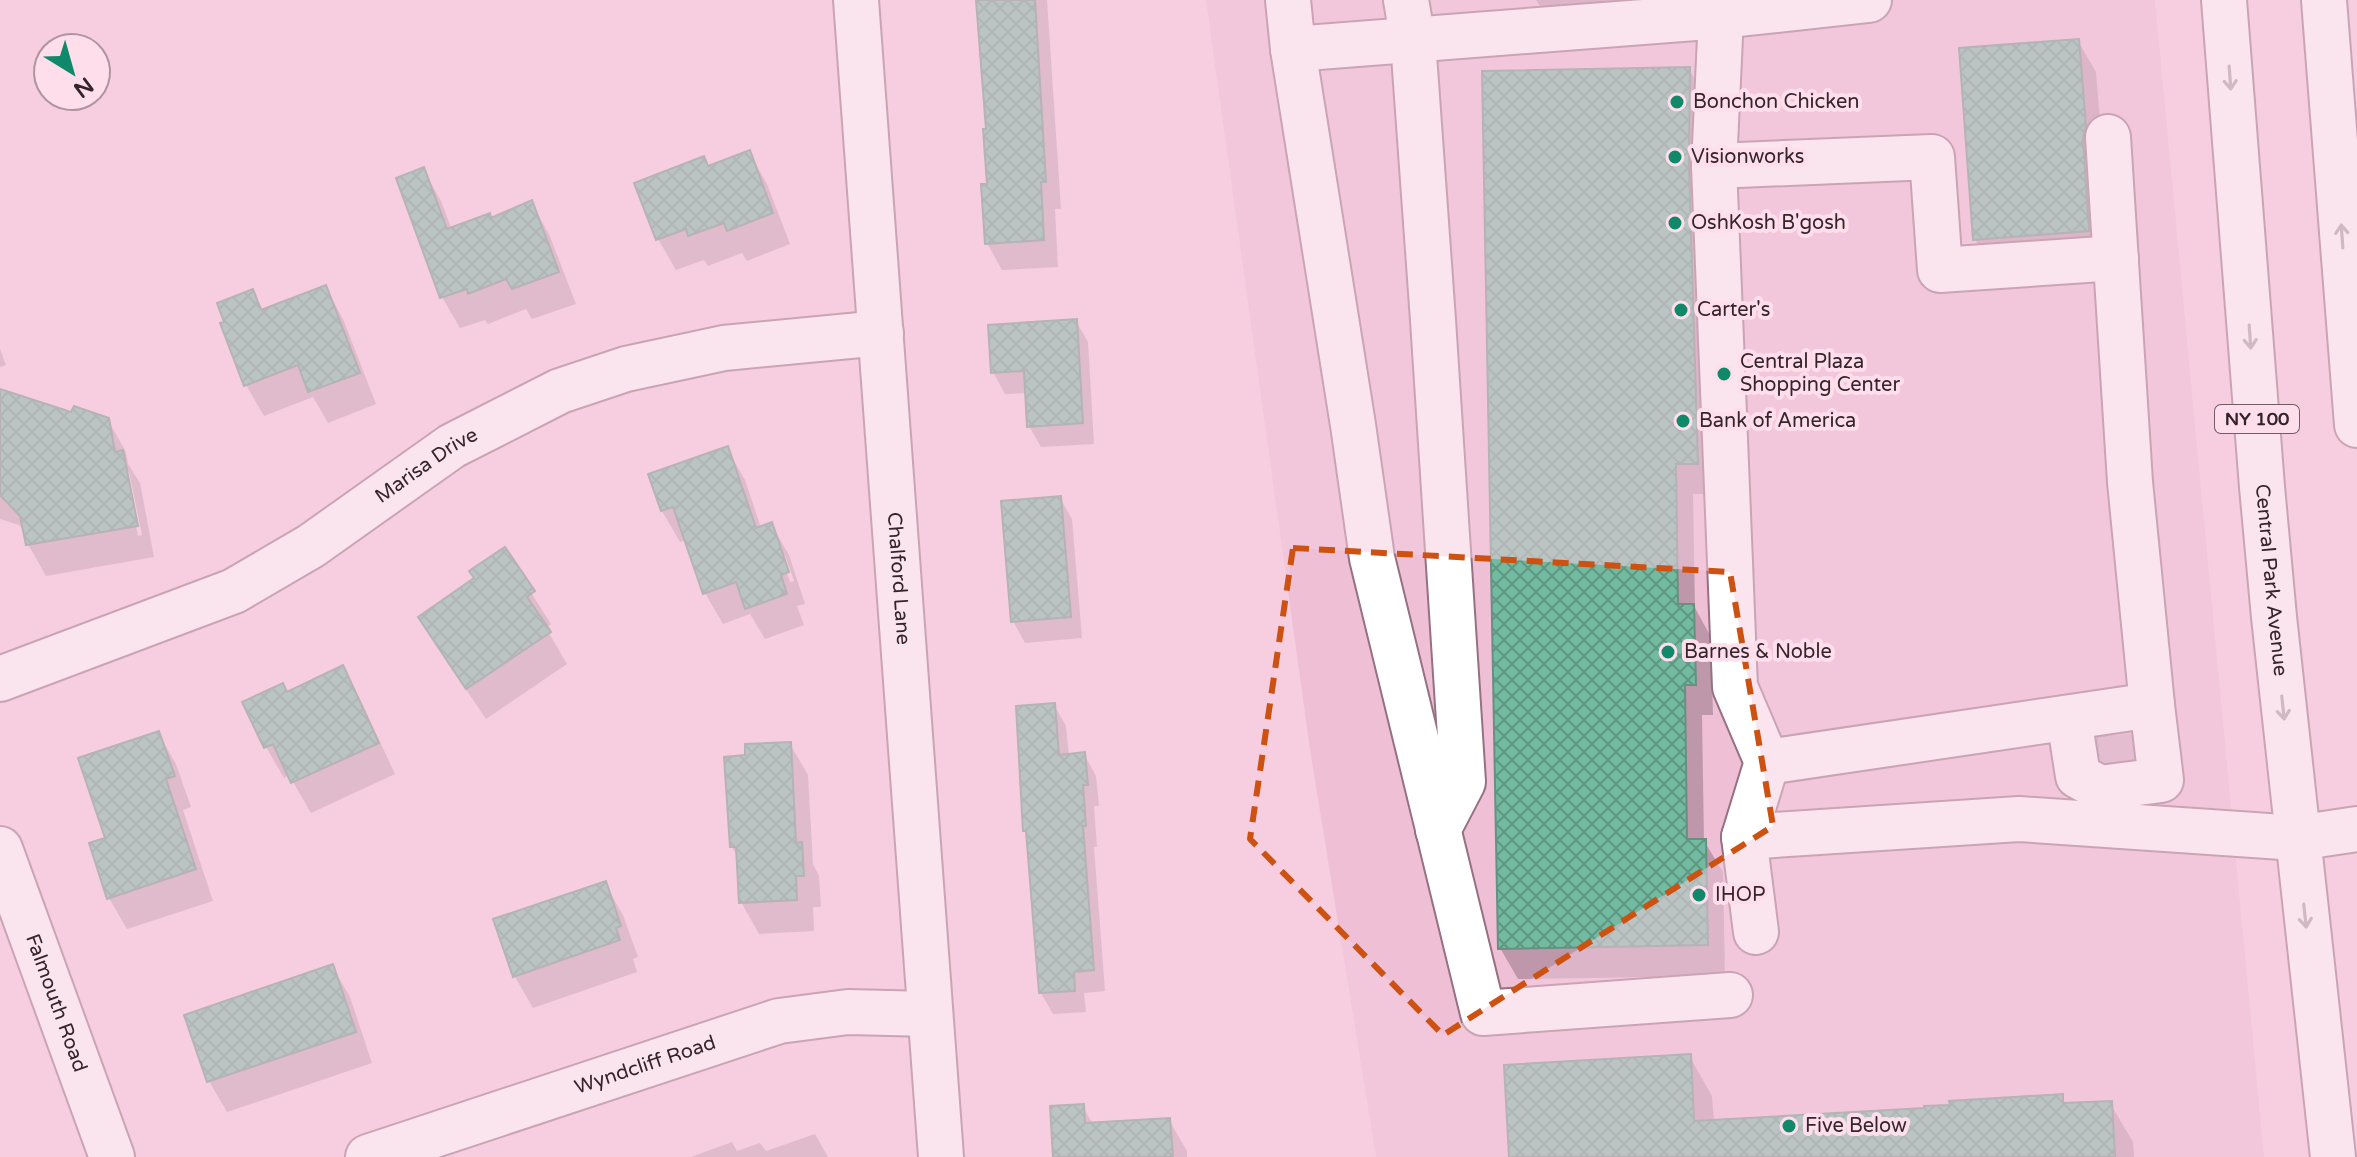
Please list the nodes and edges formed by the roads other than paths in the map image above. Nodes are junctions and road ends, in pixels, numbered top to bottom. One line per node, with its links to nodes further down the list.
1 (856, 0): 13 (street, Chalford Lane)
2 (1288, 0): 8 (street)
3 (1869, 0): 6 (street)
4 (2224, 0): 22 (street, Central Park Avenue / NY 100, one-way to 22)
5 (2324, 0): 12 (street, one-way to 5)
6 (1731, 10): 7 (street); 10 (street)
7 (1409, 20): 8 (street); 20 (street)
8 (1293, 49): 20 (street)
9 (2108, 137): 11 (street)
10 (1714, 166): 11 (street); 18 (street)
11 (2116, 258): 16 (street)
12 (2352, 291): 14 (street)
13 (881, 333): 15 (street, Marisa Drive); 26 (street, Chalford Lane)
14 (2357, 425)
15 (0, 679)
16 (2152, 705): 17 (street); 17 (street)
17 (2069, 718): 18 (street)
18 (1767, 762): 21 (street)
19 (2357, 829): 22 (street)
20 (1438, 830): 25 (street)
21 (1744, 837): 22 (street); 24 (street)
22 (2297, 838): 30 (street, Central Park Avenue / NY 100, one-way to 30)
23 (0, 849): 27 (street, Falmouth Road)
24 (1756, 932)
25 (1730, 995)
26 (930, 1014): 28 (street, Wyndcliff Road); 29 (street, Chalford Lane)
27 (112, 1157)
28 (368, 1157)
29 (941, 1157)
30 (2333, 1157)

